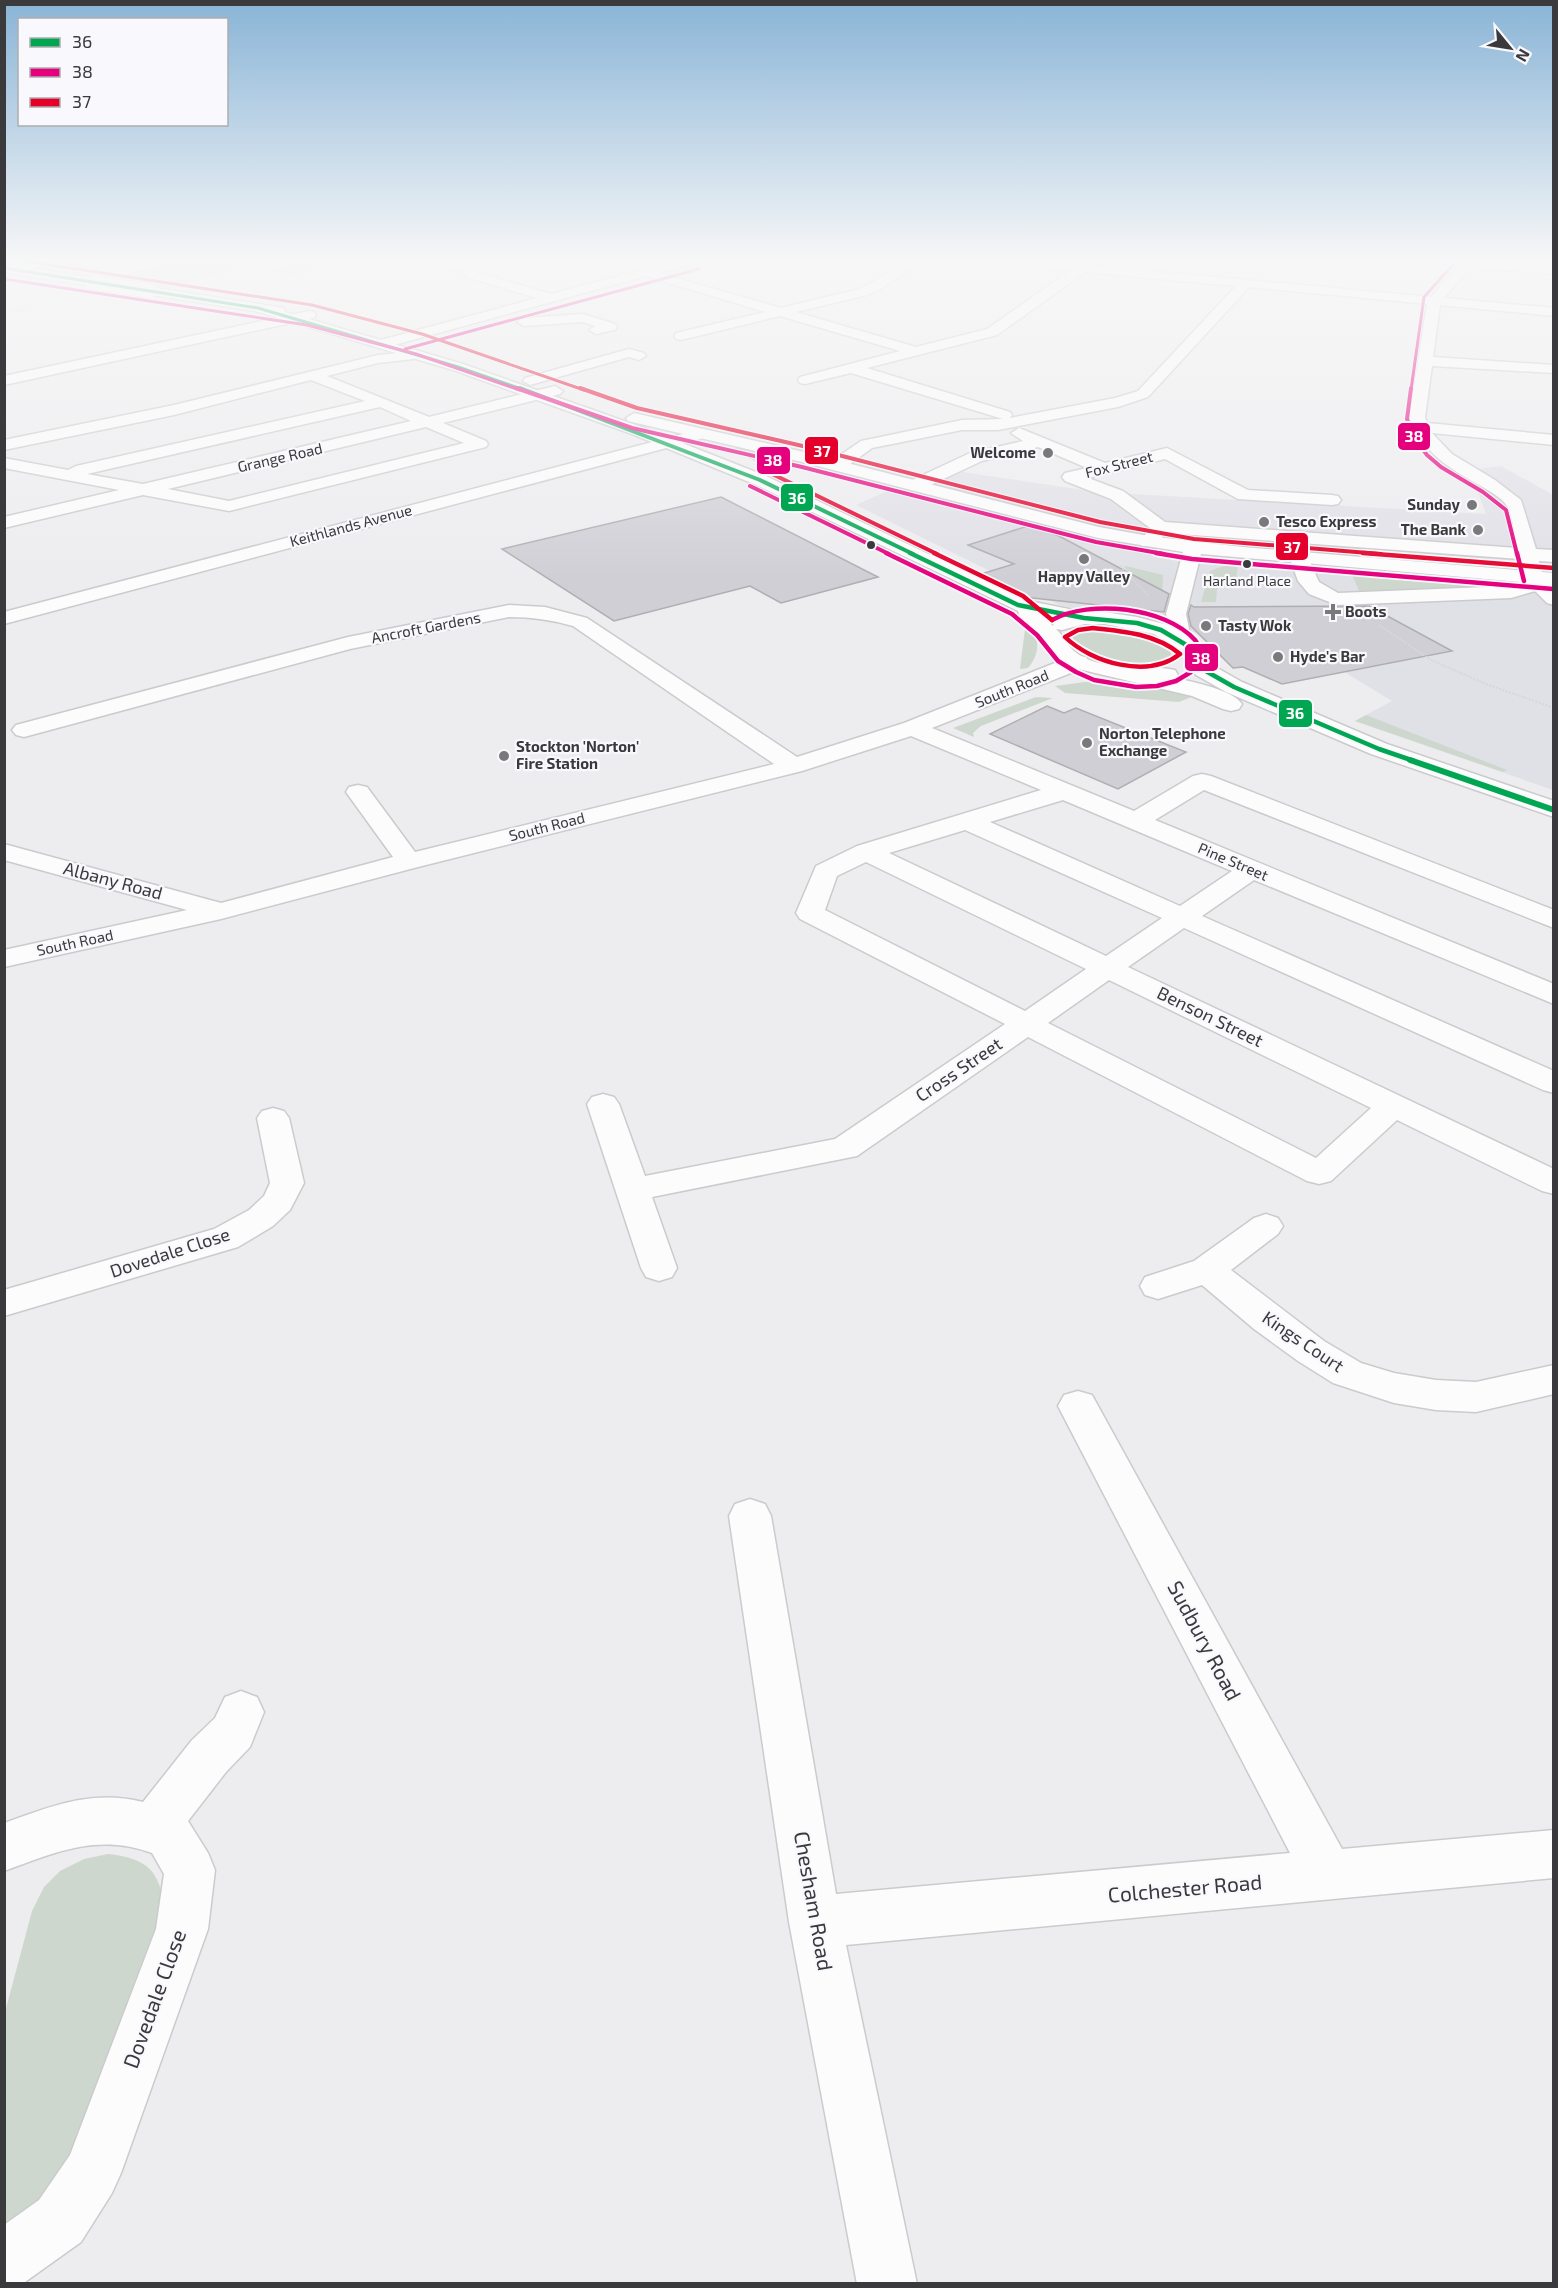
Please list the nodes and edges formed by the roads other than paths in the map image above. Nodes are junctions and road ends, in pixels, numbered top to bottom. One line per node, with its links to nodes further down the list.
1 (76, 366): 14 (street)
2 (342, 366): 12 (street)
3 (457, 366): 15 (street)
4 (477, 366): 15 (street)
5 (598, 366): 15 (street, Grange Road)
6 (859, 366): 10 (street)
7 (1168, 366): 17 (street)
8 (1424, 366): 20 (street)
9 (1502, 366): 11 (street)
10 (850, 368): 13 (street); 17 (street)
11 (1554, 369)
12 (314, 376): 16 (street); 25 (street)
13 (805, 380)
14 (4, 381)
15 (542, 389): 18 (street, Grange Road); 21 (street); 24 (street)
16 (381, 402): 18 (street); 29 (street)
17 (1020, 420): 19 (street)
18 (430, 422): 32 (street, Grange Road); 32 (street)
19 (998, 424): 23 (street); 27 (street)
20 (1420, 428): 22 (street); 37 (street)
21 (692, 436): 24 (street, Keithlands Avenue); 27 (street); 30 (street)
22 (1554, 440)
23 (1038, 442): 28 (street); 31 (street)
24 (667, 443): 30 (street); 44 (street, Keithlands Avenue)
25 (4, 445)
26 (4, 463): 29 (street)
27 (836, 466): 31 (street)
28 (1102, 468): 33 (street, Fox Street); 35 (street, Fox Street)
29 (65, 474): 32 (street)
30 (760, 480): 42 (street)
31 (915, 485): 35 (street)
32 (146, 490): 34 (street, Grange Road)
33 (1332, 500)
34 (4, 523)
35 (1155, 535): 36 (street); 37 (street)
36 (1193, 549): 39 (street); 43 (street)
37 (1527, 554): 38 (street); 40 (street)
38 (1554, 556)
39 (1300, 559): 40 (street); 40 (street)
40 (1544, 578): 41 (street)
41 (1554, 599)
42 (1018, 604): 45 (street); 47 (street)
43 (1176, 614): 46 (street); 48 (street)
44 (4, 618)
45 (1084, 618): 46 (street); 47 (street)
46 (1137, 623): 48 (street)
47 (1052, 636): 49 (street)
48 (1187, 648): 50 (street); 56 (street)
49 (1078, 662): 50 (street); 51 (street, South Road)
50 (1144, 676): 59 (street)
51 (912, 728): 53 (street, South Road); 54 (street, Pine Street)
52 (13, 730): 53 (street, Ancroft Gardens)
53 (794, 766): 62 (street, South Road)
54 (1065, 791): 57 (street, Pine Street); 58 (street)
55 (358, 792): 62 (street)
56 (1554, 810)
57 (1136, 821): 63 (street, Pine Street); 66 (street)
58 (969, 822): 61 (street); 65 (street)
59 (1554, 824)
60 (4, 852): 64 (street, Albany Road)
61 (866, 852): 68 (street, Benson Street); 70 (street)
62 (409, 861): 64 (street, South Road)
63 (1252, 869): 65 (street, Cross Street); 69 (street, Pine Street)
64 (222, 911): 67 (street, South Road)
65 (1184, 916): 68 (street, Cross Street); 71 (street)
66 (1554, 920)
67 (4, 959)
68 (1108, 968): 70 (street, Cross Street); 73 (street, Benson Street)
69 (1554, 995)
70 (1027, 1023): 73 (street); 76 (street, Cross Street)
71 (1554, 1083)
72 (603, 1104): 76 (street)
73 (1393, 1106): 75 (street, Benson Street)
74 (273, 1118): 81 (street, Dovedale Close)
75 (1554, 1183)
76 (632, 1190): 78 (street)
77 (1266, 1226): 79 (street)
78 (660, 1268)
79 (1207, 1270): 80 (street); 82 (street, Kings Court)
80 (1158, 1286)
81 (4, 1303)
82 (1554, 1379)
83 (1078, 1406): 89 (street, Sudbury Road)
84 (750, 1516): 90 (street, Chesham Road)
85 (241, 1712): 86 (street)
86 (152, 1829): 87 (street, Dovedale Close); 91 (street, Dovedale Close)
87 (4, 1847)
88 (1554, 1854): 89 (street, Colchester Road)
89 (1329, 1876): 90 (street, Colchester Road)
90 (815, 1922): 92 (street, Chesham Road)
91 (4, 2261)
92 (887, 2283)

